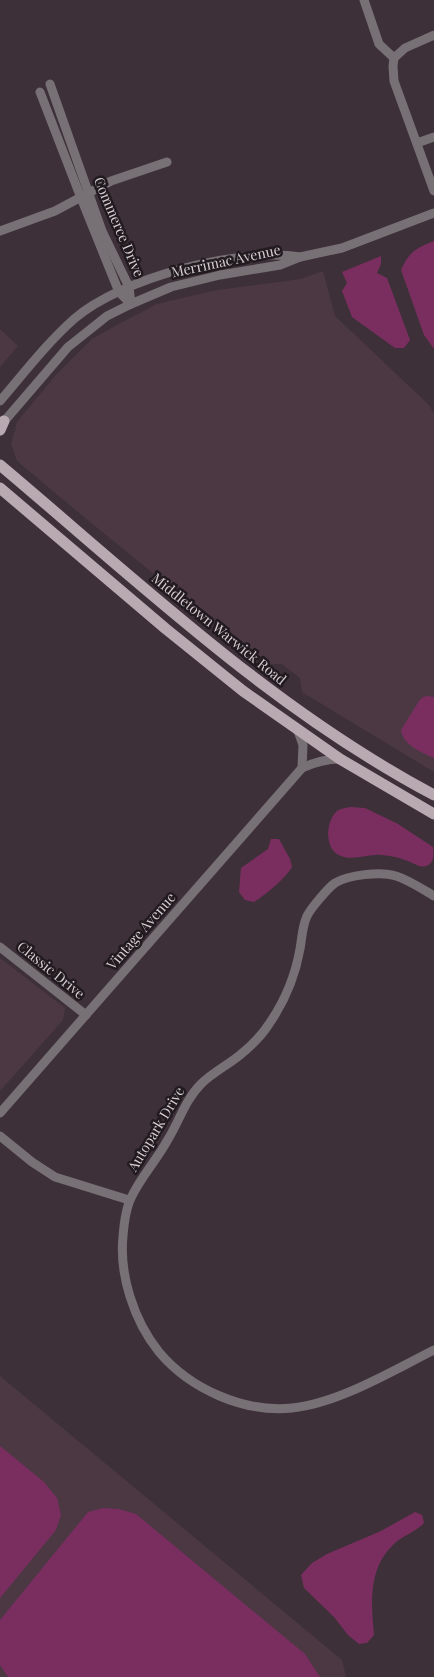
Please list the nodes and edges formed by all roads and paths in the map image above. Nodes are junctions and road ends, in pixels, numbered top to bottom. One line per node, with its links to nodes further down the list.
1 (364, 0): 3 (street)
2 (434, 35): 3 (street)
3 (394, 58): 7 (street)
4 (50, 84): 10 (street, Commerce Drive)
5 (40, 92): 10 (street, Commerce Drive)
6 (434, 137): 7 (street)
7 (417, 143): 9 (street)
8 (167, 162): 10 (street)
9 (434, 191)
10 (85, 196): 12 (street); 14 (street, Commerce Drive); 15 (street, Commerce Drive)
11 (434, 213): 13 (street, Merrimac Avenue)
12 (0, 231)
13 (300, 257): 14 (street, Merrimac Avenue); 16 (street, Merrimac Avenue)
14 (129, 287): 15 (street, Merrimac Avenue); 16 (street, Commerce Drive)
15 (119, 292): 16 (street, Commerce Drive); 17 (street, Merrimac Avenue)
16 (131, 304): 18 (street, Merrimac Avenue)
17 (0, 401)
18 (1, 425)
19 (0, 458): 21 (main road)
20 (0, 465): 21 (main road, Middletown Warwick Road)
21 (9, 473): 26 (main road, Middletown Warwick Road)
22 (0, 488): 23 (main road)
23 (298, 731): 24 (main road); 25 (street)
24 (340, 759): 25 (street, Vintage Avenue); 27 (main road)
25 (302, 768): 30 (street, Vintage Avenue)
26 (434, 795)
27 (434, 814)
28 (434, 896): 33 (street, Autopark Drive)
29 (0, 947): 30 (street, Classic Drive)
30 (86, 1015): 31 (street, Vintage Avenue)
31 (0, 1113)
32 (0, 1136): 33 (street)
33 (129, 1200): 34 (street, Autopark Drive)
34 (434, 1350)

